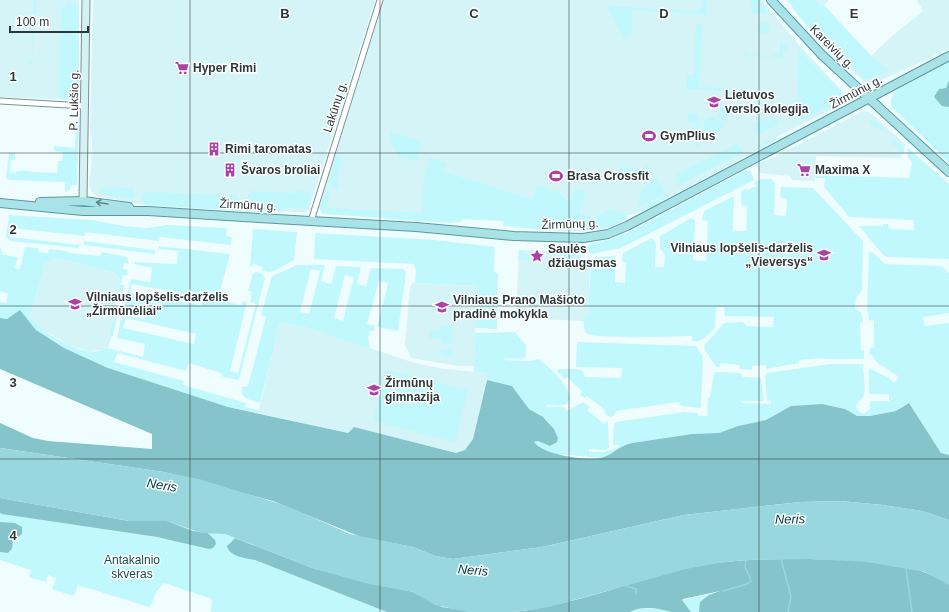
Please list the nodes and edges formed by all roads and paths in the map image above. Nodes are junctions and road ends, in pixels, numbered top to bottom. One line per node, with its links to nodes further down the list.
1 (86, 0): 7 (street, P. Lukšio g.)
2 (380, 0): 13 (street, Lakūnų g.)
3 (771, 0): 5 (main road, Kareivių g.)
4 (949, 56): 5 (main road, Žirmūnų g.)
5 (869, 98): 8 (main road, Kareivių g.); 13 (main road, Žirmūnų g.)
6 (0, 102): 7 (street)
7 (85, 106): 9 (street, P. Lukšio g.)
8 (949, 172)
9 (83, 201): 10 (main road, Žirmūnų g.); 11 (main road); 12 (main road, Žirmūnų g., one-way to 9)
10 (3, 203): 11 (main road, Žirmūnų g.)
11 (83, 211): 12 (main road, Žirmūnų g.)
12 (148, 211): 13 (main road, Žirmūnų g.)
13 (311, 221)

